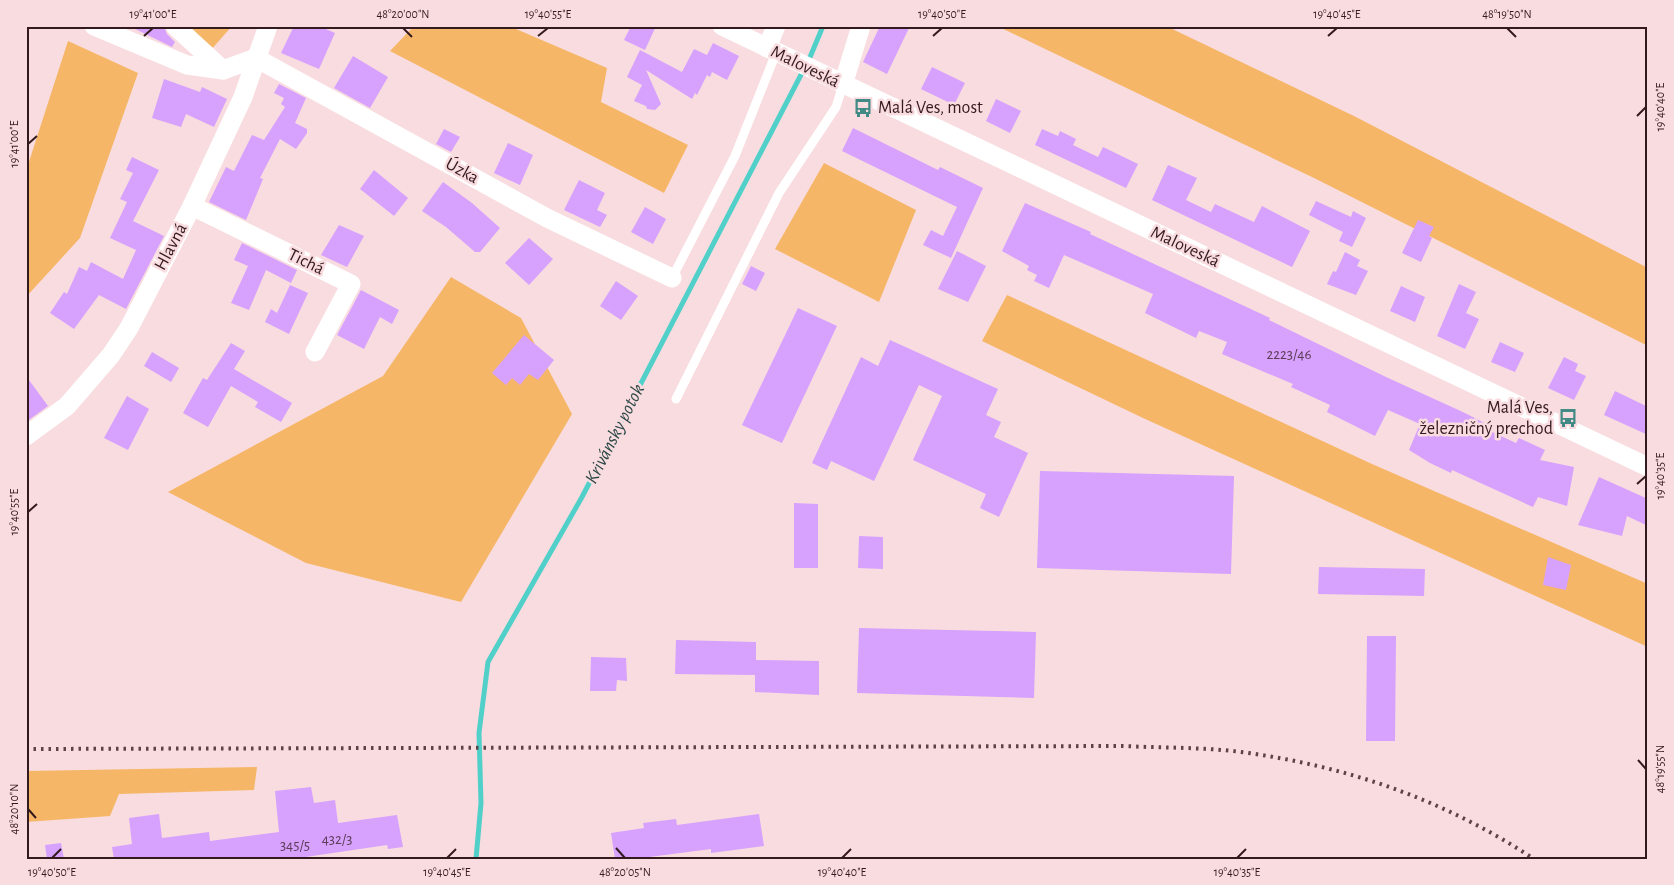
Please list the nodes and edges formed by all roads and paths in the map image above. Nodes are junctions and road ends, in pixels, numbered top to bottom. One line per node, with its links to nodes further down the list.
1 (94, 26): 9 (street)
2 (175, 26): 9 (street)
3 (268, 26): 8 (street, Hlavná)
4 (722, 26): 7 (street, Maloveská)
5 (776, 26): 7 (street)
6 (861, 26): 10 (street)
7 (776, 53): 10 (street, Maloveská); 12 (lane)
8 (256, 58): 9 (street); 11 (street, Hlavná); 12 (street, Úzka)
9 (223, 70)
10 (839, 83): 14 (lane); 16 (street, Maloveská)
11 (192, 206): 13 (street, Tichá); 15 (street, Hlavná)
12 (672, 278)
13 (315, 352)
14 (676, 399)
15 (26, 436)
16 (1648, 467)

